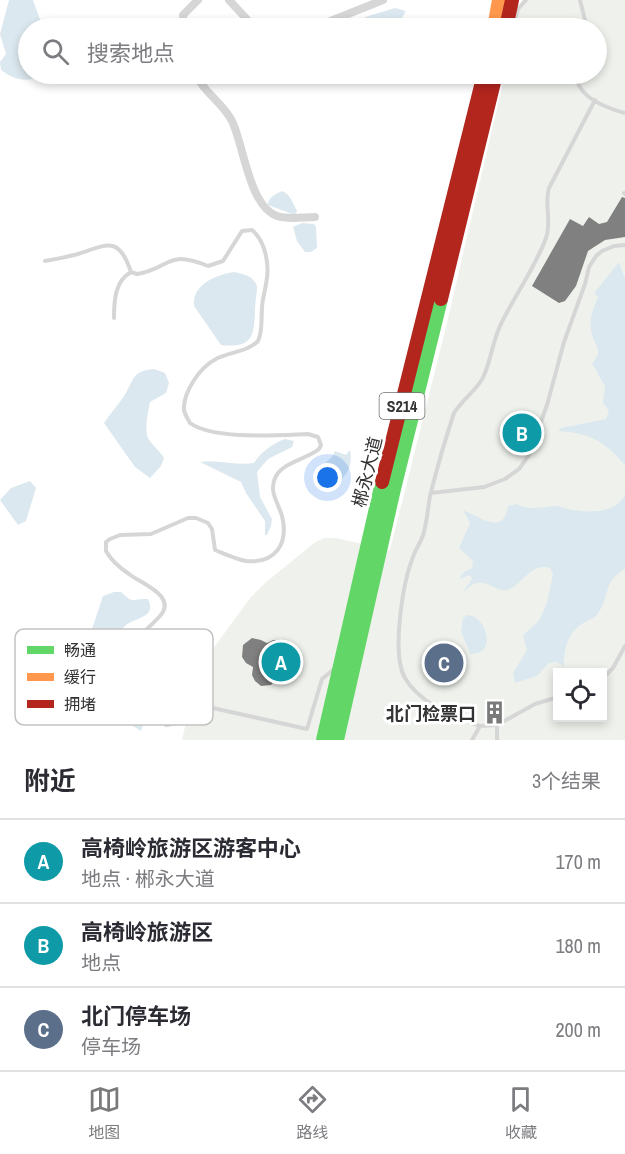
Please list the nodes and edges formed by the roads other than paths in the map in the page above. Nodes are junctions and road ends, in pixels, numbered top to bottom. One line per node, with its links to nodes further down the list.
1 (198, 0): 8 (street)
2 (230, 0): 9 (street)
3 (383, 0): 10 (street)
4 (500, 0): 11 (highway)
5 (512, 0): 12 (highway)
6 (526, 0): 13 (lane)
7 (580, 0): 14 (lane)
8 (183, 18)
9 (246, 18)
10 (338, 18)
11 (496, 18)
12 (508, 18)
13 (516, 18)
14 (584, 18)
15 (202, 84): 21 (street)
16 (482, 84): 29 (highway, 郴永大道 / S214)
17 (494, 84): 36 (highway, 郴永大道 / S214)
18 (578, 84): 19 (lane)
19 (595, 100): 20 (lane); 26 (lane)
20 (625, 113)
21 (315, 217)
22 (625, 245): 26 (lane)
23 (45, 261): 24 (lane)
24 (131, 272): 25 (lane); 27 (lane)
25 (114, 318)
26 (431, 493): 34 (lane)
27 (145, 629)
28 (625, 646): 30 (lane)
29 (341, 668): 32 (lane); 35 (highway, 郴永大道 / S214)
30 (607, 675)
31 (553, 699): 33 (lane)
32 (213, 708)
33 (497, 725): 34 (lane); 38 (lane)
34 (480, 726): 37 (lane)
35 (323, 740)
36 (337, 740)
37 (472, 740)
38 (497, 740)

